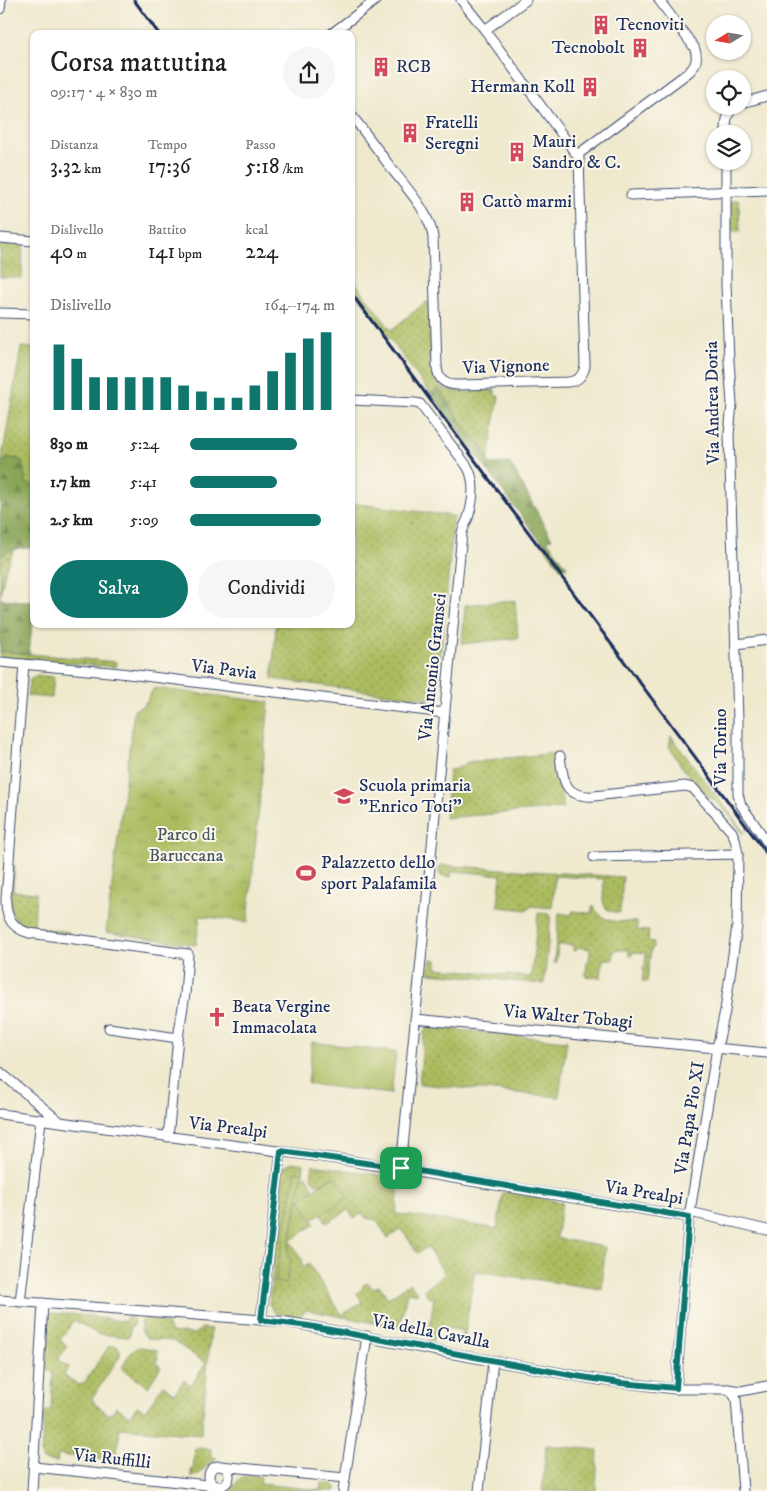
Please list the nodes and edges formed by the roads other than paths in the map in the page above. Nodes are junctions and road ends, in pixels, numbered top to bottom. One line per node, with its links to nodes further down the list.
1 (1, 0): 6 (street)
2 (376, 0): 7 (street)
3 (461, 0): 8 (street)
4 (526, 0): 8 (street)
5 (660, 0): 12 (street)
6 (0, 9)
7 (336, 30)
8 (485, 30): 12 (street)
9 (767, 96): 10 (street)
10 (751, 100)
11 (355, 119): 12 (street, Via Vignone)
12 (577, 155)
13 (726, 170): 15 (street, Via Andrea Doria)
14 (767, 190): 15 (street)
15 (725, 192): 16 (street); 23 (street, Via Andrea Doria)
16 (630, 195)
17 (0, 238): 18 (street)
18 (30, 241)
19 (0, 313): 20 (street)
20 (30, 314)
21 (355, 400): 26 (street, Via Antonio Gramsci)
22 (767, 640): 23 (street)
23 (736, 644): 28 (street, Via Torino)
24 (0, 662): 25 (street, Via Pavia)
25 (24, 664): 26 (street, Via Pavia); 33 (street)
26 (444, 713): 31 (street, Via Antonio Gramsci)
27 (560, 756): 29 (street, Via Papa Pio XI)
28 (767, 842)
29 (738, 854): 30 (street); 34 (street, Via Papa Pio XI)
30 (594, 857)
31 (415, 1020): 34 (street, Via Walter Tobagi); 44 (street, Via Antonio Gramsci)
32 (109, 1028): 33 (street)
33 (178, 1038): 42 (street)
34 (717, 1048): 35 (street, Via Walter Tobagi); 45 (street, Via Papa Pio XI)
35 (767, 1053)
36 (0, 1072): 37 (street)
37 (26, 1093): 39 (street); 41 (street)
38 (0, 1114): 39 (street, Via Prealpi)
39 (31, 1118): 40 (street, Via Prealpi)
40 (41, 1120): 41 (street, Via Prealpi); 48 (street)
41 (60, 1122): 42 (street, Via Prealpi)
42 (168, 1137): 43 (street, Via Prealpi)
43 (281, 1151): 44 (street, Via Prealpi); 50 (street)
44 (401, 1168): 45 (street, Via Prealpi)
45 (690, 1214): 46 (street, Via Prealpi); 54 (street, Via Papa Pio XI)
46 (767, 1230)
47 (0, 1300): 48 (street, Via della Cavalla)
48 (20, 1302): 49 (street, Via della Cavalla)
49 (43, 1303): 50 (street, Via della Cavalla); 56 (street)
50 (261, 1320): 51 (street, Via della Cavalla)
51 (366, 1336): 52 (street, Via della Cavalla); 59 (street)
52 (493, 1361): 54 (street, Via della Cavalla); 64 (street)
53 (767, 1386): 55 (street, Via della Cavalla)
54 (676, 1388): 55 (street, Via della Cavalla)
55 (734, 1393): 65 (street)
56 (34, 1467): 60 (street, Via Ruffilli); 62 (street)
57 (216, 1468): 58 (street); 60 (street); 61 (street); 61 (street)
58 (248, 1468): 59 (street); 61 (street)
59 (345, 1478): 63 (street)
60 (187, 1483): 61 (street, Via Ruffilli)
61 (222, 1484)
62 (32, 1491)
63 (343, 1491)
64 (479, 1491)
65 (743, 1491)

